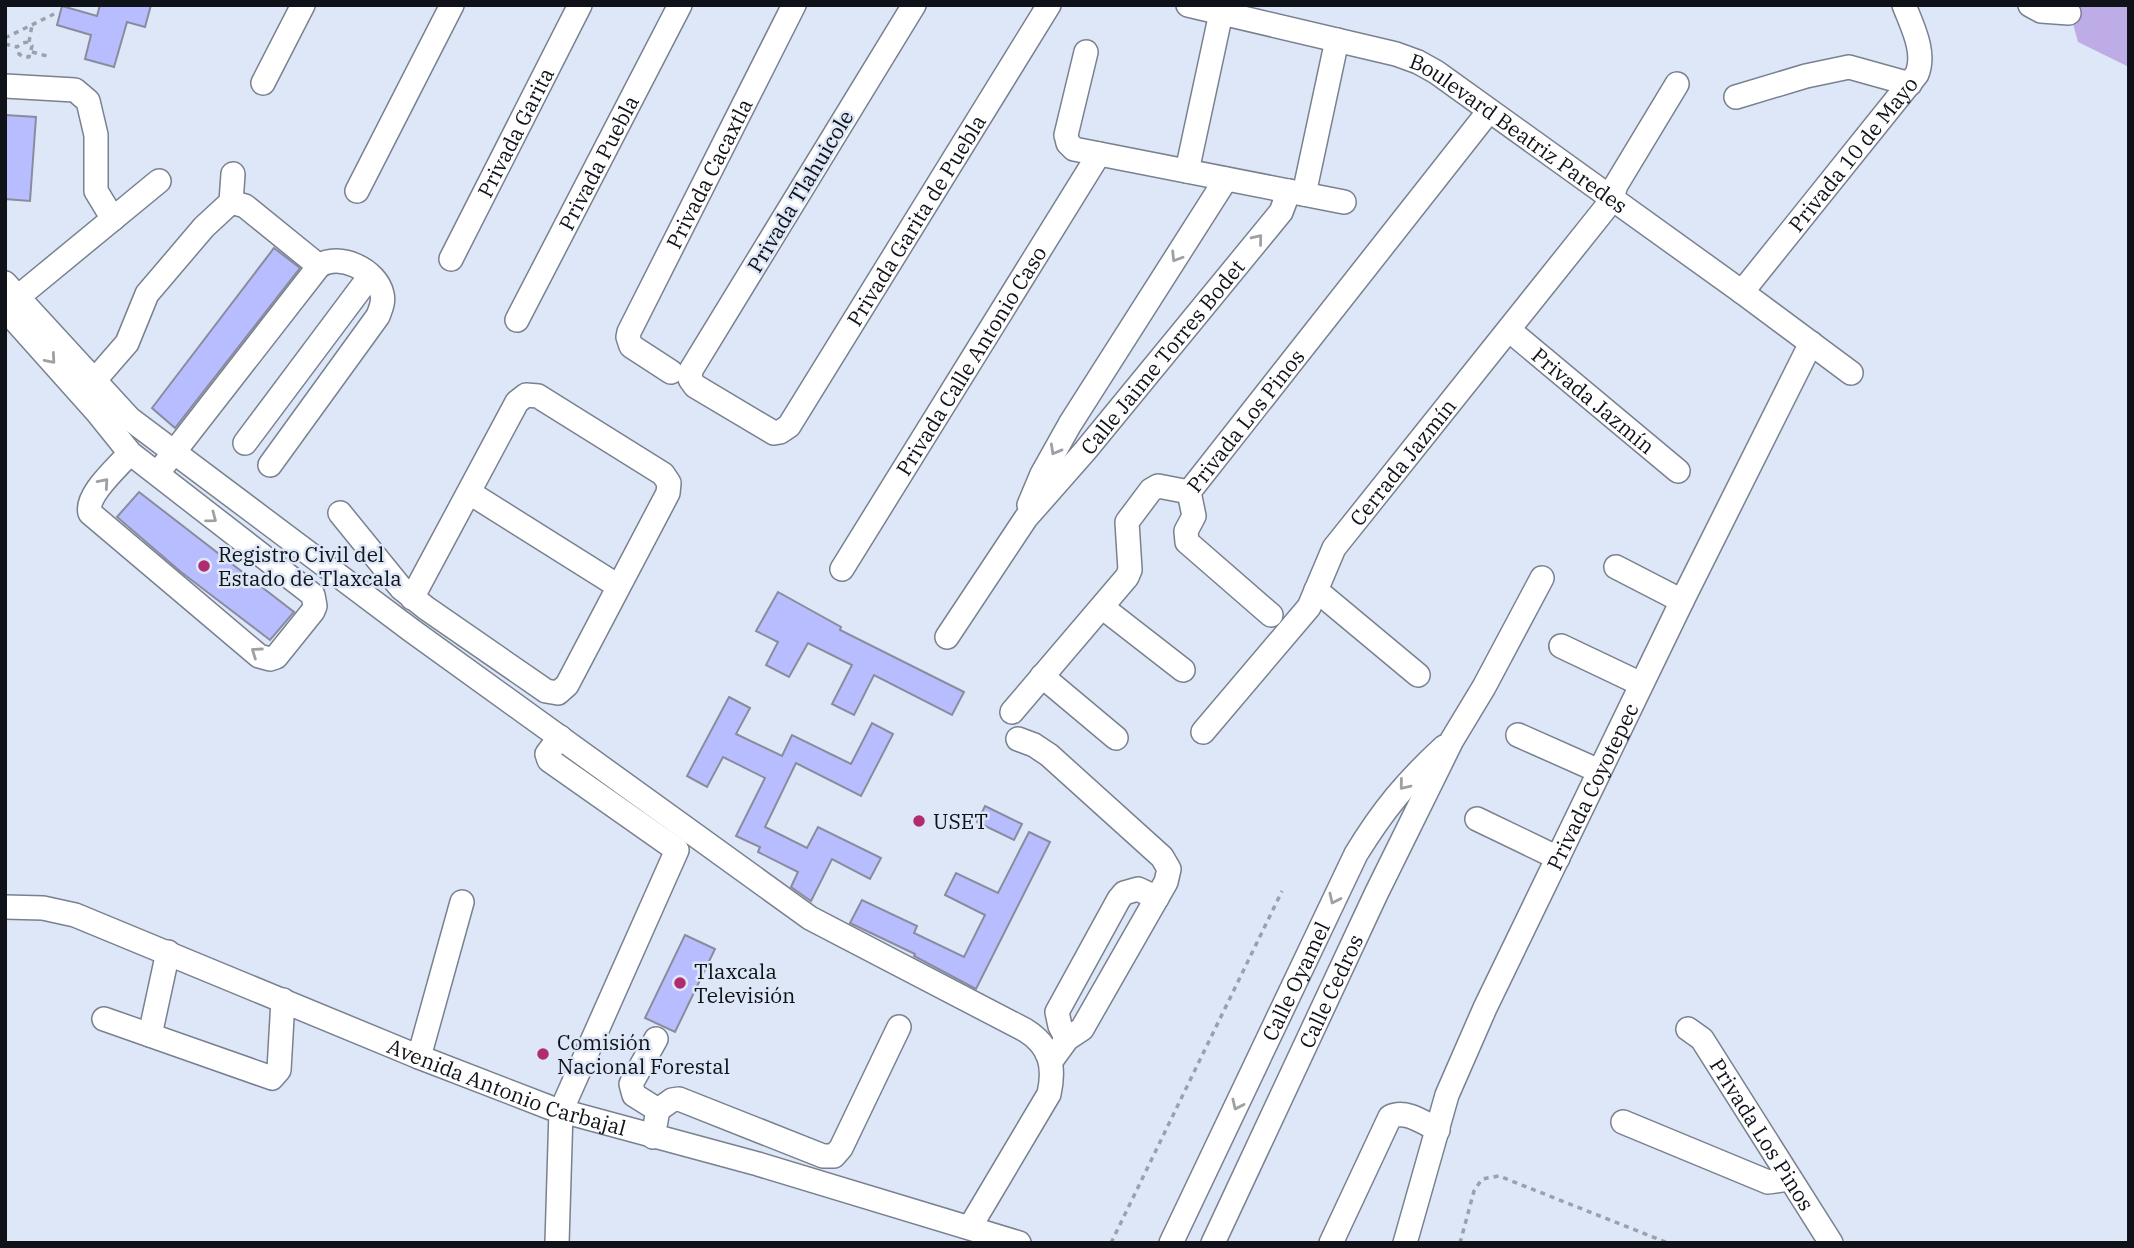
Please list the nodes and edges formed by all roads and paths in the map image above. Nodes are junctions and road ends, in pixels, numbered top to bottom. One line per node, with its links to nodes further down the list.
1 (303, 5): 23 (street)
2 (452, 5): 34 (street)
3 (580, 5): 40 (street, Privada Garita)
4 (680, 5): 45 (street, Privada Puebla)
5 (794, 5): 49 (street, Privada Cacaxtla)
6 (914, 5): 49 (street, Privada Tlahuicole)
7 (1049, 5): 49 (street, Privada Garita de Puebla)
8 (1188, 5): 11 (street, Boulevard Beatriz Paredes)
9 (1904, 5): 25 (street, Privada 10 de Mayo)
10 (2030, 5): 12 (street)
11 (1221, 13): 16 (street, Boulevard Beatriz Paredes); 30 (street)
12 (2069, 13)
13 (54, 14): 14 (path)
14 (33, 25): 15 (path); 17 (path)
15 (5, 38)
16 (1337, 40): 28 (street, Boulevard Beatriz Paredes); 35 (street, Calle Jaime Torres Bodet)
17 (29, 42): 19 (path); 20 (path)
18 (5, 44): 19 (path)
19 (17, 47): 20 (path)
20 (32, 52): 22 (path)
21 (1086, 52): 29 (street)
22 (47, 55)
23 (262, 83)
24 (1677, 84): 36 (street, Cerrada Jazmín)
25 (1910, 84): 27 (street); 43 (street, Privada 10 de Mayo)
26 (5, 86): 39 (street)
27 (1736, 97)
28 (1489, 111): 36 (street, Boulevard Beatriz Paredes); 57 (street, Privada Los Pinos)
29 (1099, 153): 30 (street); 62 (street, Privada Calle Antonio Caso)
30 (1187, 171): 32 (street)
31 (233, 174): 37 (street)
32 (1226, 178): 35 (street); 60 (street, Calle Jaime Torres Bodet, one-way to 60)
33 (159, 181): 39 (street)
34 (357, 191)
35 (1297, 192): 38 (street); 60 (street, Calle Jaime Torres Bodet, one-way to 35)
36 (1612, 198): 43 (street, Boulevard Beatriz Paredes); 46 (street, Cerrada Jazmín)
37 (231, 202): 41 (street); 50 (street)
38 (1344, 202)
39 (113, 219): 44 (street)
40 (451, 259)
41 (318, 266): 42 (street); 53 (street)
42 (370, 276): 51 (street); 54 (street)
43 (1742, 292): 47 (street, Boulevard Beatriz Paredes)
44 (10, 296): 50 (street); 52 (street, one-way to 52)
45 (517, 320)
46 (1508, 330): 55 (street, Privada Jazmín); 65 (street, Cerrada Jazmín)
47 (1811, 343): 48 (street, Boulevard Beatriz Paredes); 66 (street, Privada Coyotepec)
48 (1851, 373)
49 (681, 375)
50 (94, 381): 53 (street)
51 (245, 443)
52 (130, 453): 56 (street); 56 (street, one-way to 52)
53 (174, 454): 56 (street); 70 (street)
54 (270, 465)
55 (1678, 471)
56 (155, 475)
57 (1189, 492): 68 (street, Privada Los Pinos); 69 (street)
58 (470, 493): 64 (street); 64 (street); 67 (street)
59 (340, 513): 67 (street)
60 (1026, 517): 71 (street, Calle Jaime Torres Bodet)
61 (1616, 567): 66 (street)
62 (842, 569)
63 (1542, 578): 83 (street)
64 (618, 586): 67 (street)
65 (1316, 590): 74 (street); 78 (street, Cerrada Jazmín)
66 (1682, 601): 76 (street, Privada Coyotepec)
67 (419, 603): 70 (street)
68 (1102, 607): 73 (street); 75 (street, Privada Los Pinos)
69 (1271, 615)
70 (411, 630): 80 (street)
71 (947, 637)
72 (1561, 646): 76 (street)
73 (1183, 670)
74 (1418, 675)
75 (1042, 676): 77 (street, Privada Los Pinos); 81 (street)
76 (1641, 684): 84 (street, Privada Coyotepec)
77 (1012, 712)
78 (1203, 732)
79 (1518, 735): 84 (street)
80 (559, 737): 102 (street); 104 (street)
81 (1116, 738)
82 (1018, 739): 88 (street)
83 (1452, 740): 92 (street, Calle Oyamel, one-way to 92); 94 (street, Calle Cedros)
84 (1599, 771): 86 (street, Privada Coyotepec)
85 (1477, 819): 86 (street)
86 (1558, 858): 106 (street, Privada Coyotepec)
87 (1282, 891): 112 (path)
88 (1157, 898): 100 (street); 100 (street)
89 (462, 902): 101 (street)
90 (5, 907): 91 (street, Avenida Antonio Carbajal)
91 (168, 952): 93 (street, Avenida Antonio Carbajal); 98 (street)
92 (1289, 995): 94 (street); 113 (street, Calle Oyamel, one-way to 113)
93 (283, 1000): 98 (street); 101 (street, Avenida Antonio Carbajal)
94 (1322, 1010): 114 (street, Calle Cedros)
95 (104, 1018): 98 (street)
96 (899, 1027): 103 (street)
97 (1688, 1029): 108 (street, Privada Los Pinos)
98 (150, 1035)
99 (656, 1039): 103 (street)
100 (1067, 1039): 102 (street)
101 (419, 1057): 104 (street, Avenida Antonio Carbajal)
102 (1051, 1061): 109 (street)
103 (658, 1110): 107 (street)
104 (561, 1111): 107 (street, Avenida Antonio Carbajal); 110 (street)
105 (1623, 1122): 108 (street)
106 (1438, 1130): 115 (street); 116 (street, Privada Coyotepec)
107 (653, 1137): 109 (street, Avenida Antonio Carbajal)
108 (1789, 1179): 119 (street, Privada Los Pinos)
109 (970, 1227): 111 (street, Avenida Antonio Carbajal)
110 (557, 1243)
111 (1019, 1243)
112 (1111, 1243)
113 (1171, 1243)
114 (1213, 1243)
115 (1331, 1243)
116 (1405, 1243)
117 (1460, 1243): 118 (path)
118 (1668, 1243)
119 (1831, 1243)

